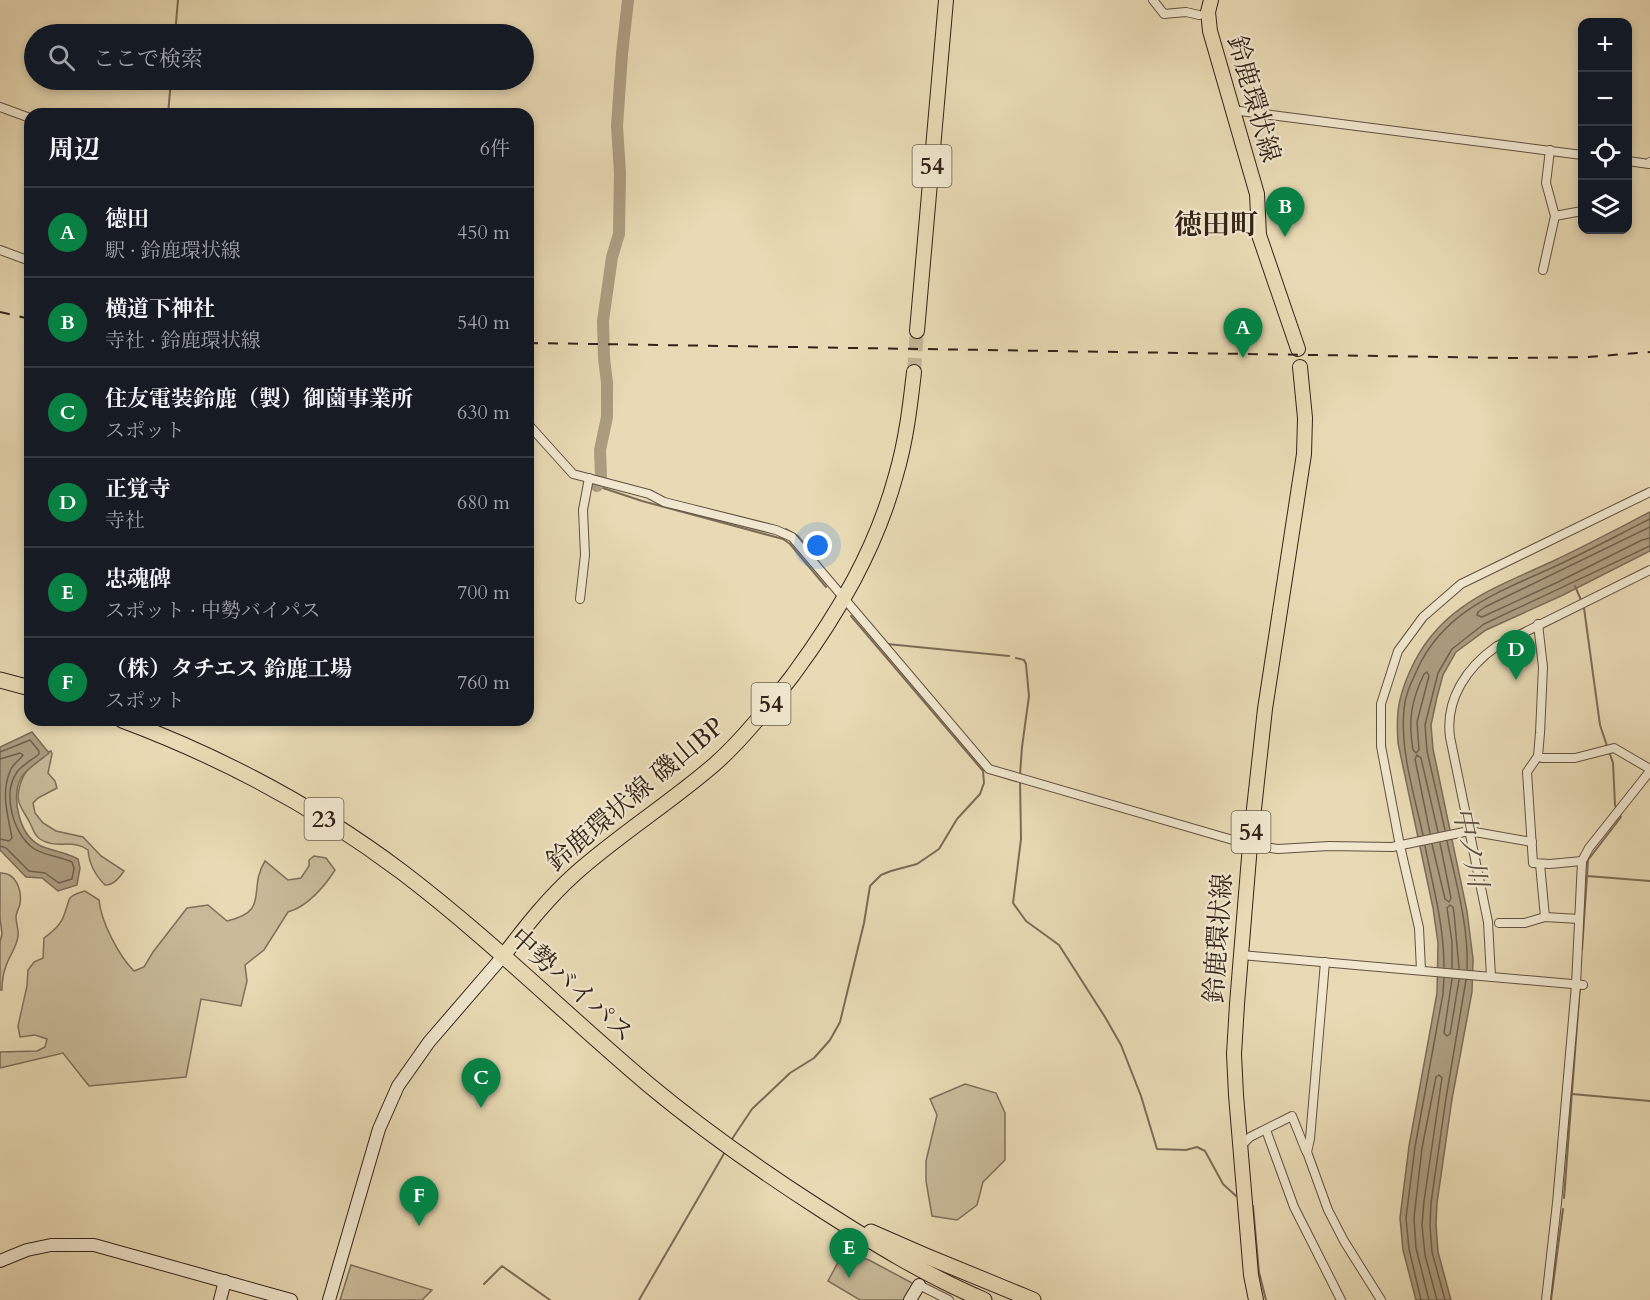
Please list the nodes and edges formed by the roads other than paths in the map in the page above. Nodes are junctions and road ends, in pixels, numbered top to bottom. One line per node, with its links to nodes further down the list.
1 (946, 0): 17 (main road, 54)
2 (1153, 0): 4 (street)
3 (1211, 0): 6 (main road, 鈴鹿環状線)
4 (1198, 15)
5 (0, 107): 7 (street)
6 (1232, 110): 8 (street); 18 (main road, 鈴鹿環状線)
7 (24, 116)
8 (1550, 150): 9 (street); 13 (street)
9 (1578, 154)
10 (1632, 162): 11 (street)
11 (1650, 162)
12 (1578, 212): 13 (street)
13 (1555, 216): 16 (street)
14 (0, 250): 15 (street)
15 (24, 259)
16 (1543, 270)
17 (917, 331)
18 (1298, 349)
19 (1300, 367): 35 (main road, 鈴鹿環状線 / 54)
20 (914, 372): 25 (main road, 鈴鹿環状線 磯山BP / 54)
21 (534, 431): 22 (street)
22 (590, 478): 25 (street); 26 (street)
23 (1650, 492): 36 (street)
24 (1650, 570): 27 (street)
25 (845, 598): 35 (street); 42 (main road, 鈴鹿環状線 磯山BP / 54)
26 (580, 599)
27 (1538, 624): 31 (street); 33 (street)
28 (0, 680): 29 (highway)
29 (24, 686)
30 (136, 726): 42 (highway, 中勢バイパス / 23)
31 (1538, 756): 32 (street); 34 (street)
32 (1650, 770): 37 (street)
33 (1469, 831): 34 (street); 36 (street); 46 (street)
34 (1532, 842): 38 (street)
35 (1250, 845): 36 (street); 43 (main road, 鈴鹿環状線 / 54)
36 (1402, 846): 45 (street)
37 (1582, 861): 38 (street); 40 (street)
38 (1540, 864): 39 (street)
39 (1545, 917): 40 (street); 41 (street)
40 (1579, 919): 47 (street)
41 (1499, 923)
42 (504, 955): 51 (highway, 中勢バイパス / 23); 58 (street)
43 (1241, 955): 44 (street); 49 (main road, 鈴鹿環状線 / 54)
44 (1325, 962): 45 (street); 50 (street)
45 (1420, 970): 46 (street)
46 (1491, 977): 47 (street)
47 (1579, 985): 65 (street)
48 (1266, 1130): 49 (street); 50 (street); 63 (street)
49 (1240, 1147): 62 (main road, 鈴鹿環状線 / 54)
50 (1307, 1152): 64 (street)
51 (796, 1193): 55 (highway, 中勢バイパス / 23); 61 (highway)
52 (0, 1261): 53 (street)
53 (225, 1281): 56 (street); 57 (street)
54 (919, 1285): 59 (street); 60 (street)
55 (978, 1298)
56 (220, 1300)
57 (291, 1300)
58 (330, 1300)
59 (910, 1300)
60 (949, 1300)
61 (1033, 1300)
62 (1256, 1300)
63 (1341, 1300)
64 (1381, 1300)
65 (1546, 1300)

